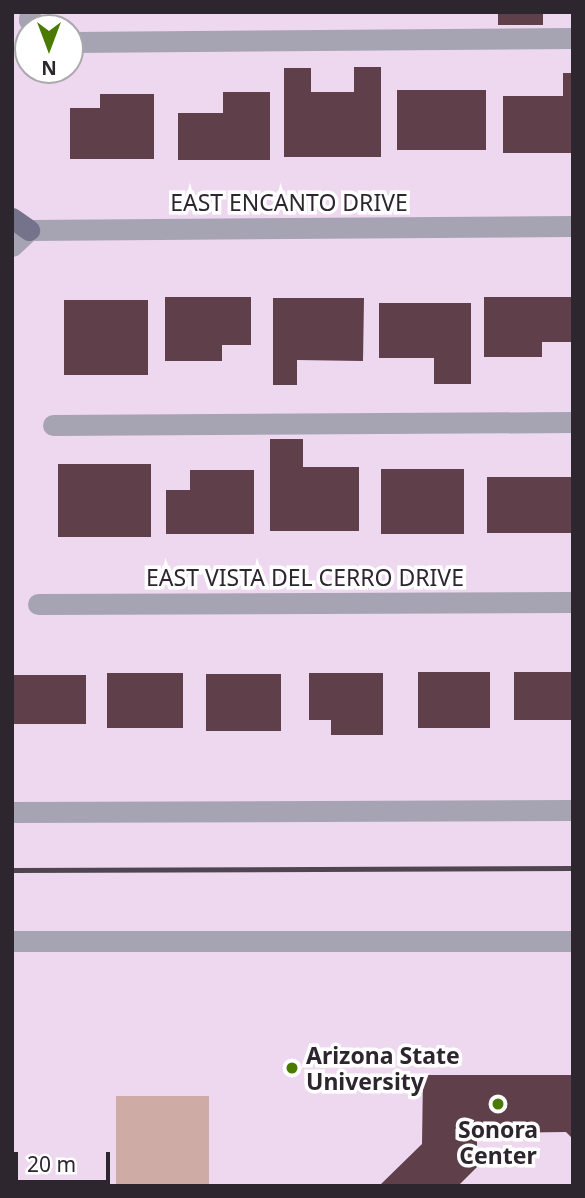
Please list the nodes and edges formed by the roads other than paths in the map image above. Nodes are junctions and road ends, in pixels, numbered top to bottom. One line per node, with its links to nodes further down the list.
1 (573, 38): 2 (street)
2 (84, 42)
3 (20, 224): 4 (street, EAST ENCANTO DRIVE); 5 (street, EAST ENCANTO DRIVE)
4 (573, 226)
5 (12, 246)
6 (573, 422): 7 (street)
7 (53, 425)
8 (573, 602): 9 (street, EAST VISTA DEL CERRO DRIVE)
9 (38, 604)
10 (573, 810): 11 (street)
11 (12, 812)
12 (573, 941): 13 (street)
13 (12, 942)

